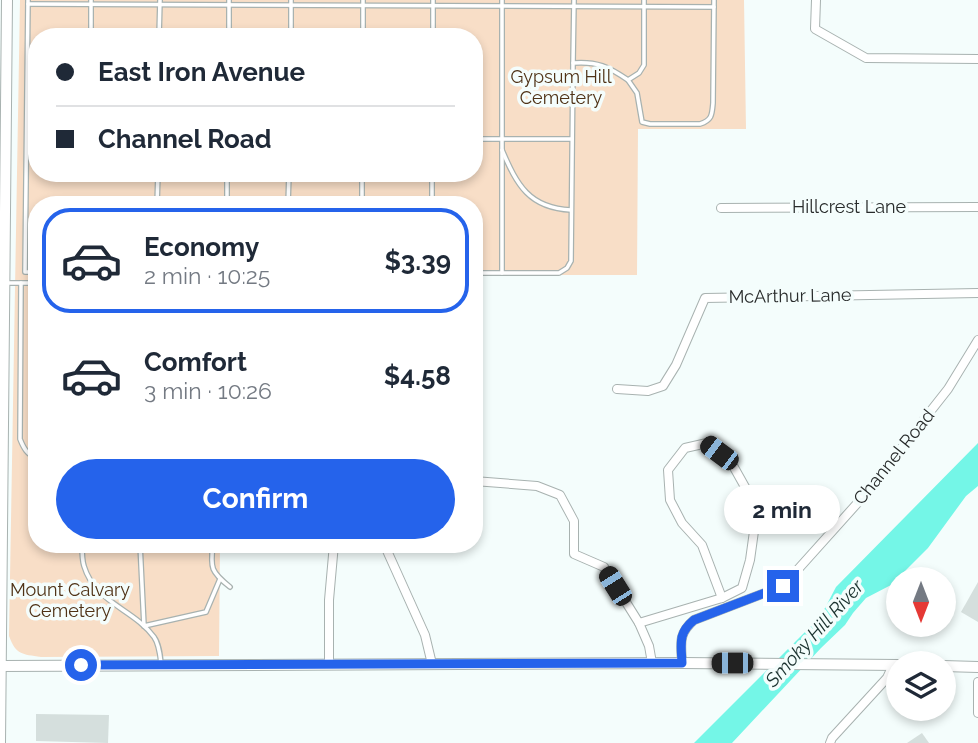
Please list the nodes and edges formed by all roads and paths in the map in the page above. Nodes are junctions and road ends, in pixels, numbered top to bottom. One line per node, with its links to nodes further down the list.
1 (7, 0): 32 (street)
2 (433, 0): 14 (lane)
3 (502, 0): 15 (lane)
4 (574, 0): 16 (lane)
5 (644, 0): 17 (lane)
6 (714, 0): 18 (lane)
7 (816, 0): 25 (street)
8 (28, 2): 9 (lane); 31 (lane)
9 (91, 2): 10 (lane); 19 (lane)
10 (160, 2): 12 (lane); 20 (lane)
11 (291, 2): 12 (lane); 13 (lane); 22 (lane)
12 (229, 3): 21 (lane)
13 (363, 3): 14 (lane); 23 (lane)
14 (433, 6): 15 (lane); 24 (lane)
15 (502, 6): 16 (lane); 29 (lane)
16 (574, 7): 17 (lane); 26 (lane)
17 (644, 7): 18 (lane); 27 (lane)
18 (714, 7): 27 (lane)
19 (91, 28)
20 (159, 28)
21 (229, 28)
22 (291, 28)
23 (363, 28)
24 (433, 28)
25 (978, 59)
26 (573, 63): 27 (lane); 30 (lane)
27 (628, 80)
28 (483, 139): 29 (lane)
29 (502, 139): 30 (lane); 33 (lane)
30 (572, 139): 36 (lane)
31 (27, 140): 37 (lane)
32 (3, 146): 40 (street)
33 (502, 148): 36 (lane); 39 (lane)
34 (978, 207): 35 (street, Hillcrest Lane)
35 (720, 208)
36 (571, 210): 39 (lane)
37 (28, 272)
38 (483, 273): 39 (lane)
39 (502, 273)
40 (5, 282): 41 (lane); 64 (street)
41 (21, 283): 42 (lane); 46 (lane)
42 (28, 283)
43 (978, 293): 45 (street, McArthur Lane)
44 (978, 340): 59 (street, Channel Road)
45 (617, 389)
46 (28, 454)
47 (483, 482): 56 (street)
48 (82, 553): 57 (lane)
49 (140, 553): 57 (lane)
50 (212, 553): 53 (lane)
51 (333, 553): 60 (street)
52 (388, 553): 61 (street)
53 (220, 579): 54 (lane); 57 (lane)
54 (230, 587)
55 (722, 598): 55 (street); 56 (street)
56 (639, 623): 58 (street)
57 (144, 626): 62 (lane)
58 (652, 663): 59 (street); 61 (street)
59 (682, 663): 63 (street)
60 (329, 664): 61 (street); 62 (street)
61 (432, 664)
62 (161, 665): 64 (street)
63 (886, 665)
64 (1, 666): 70 (street)
65 (956, 666): 66 (street)
66 (978, 667)
67 (886, 679): 71 (street)
68 (978, 682): 69 (street)
69 (978, 713)
70 (0, 743)
71 (830, 743)

